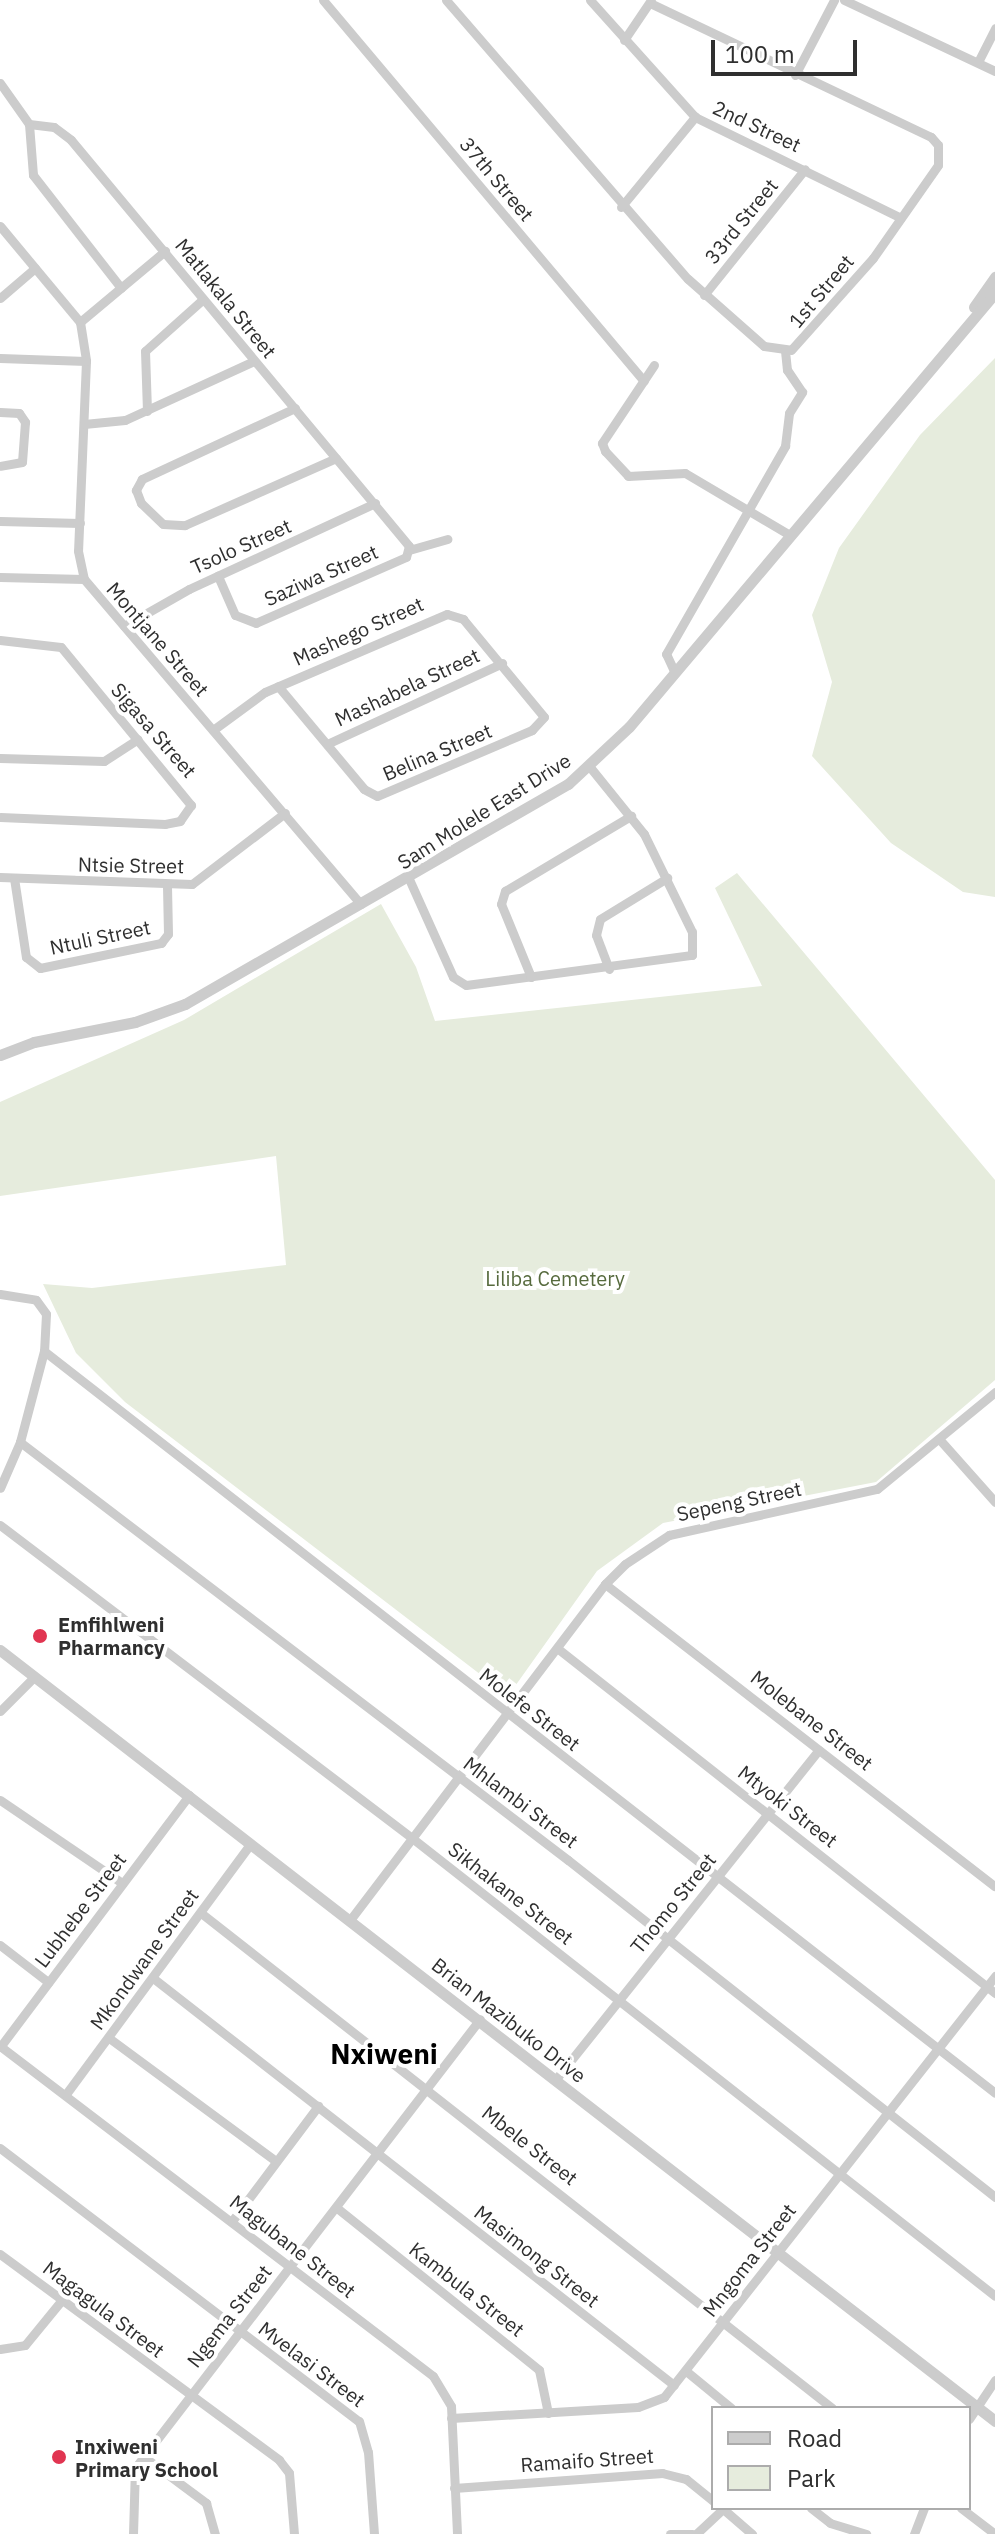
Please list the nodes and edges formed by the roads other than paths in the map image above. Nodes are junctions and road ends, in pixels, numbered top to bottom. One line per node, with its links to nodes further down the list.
1 (323, 0): 35 (street, 37th Street)
2 (446, 0): 17 (street, 1st Street)
3 (590, 0): 8 (street, 2nd Street)
4 (834, 0): 11 (street)
5 (844, 0): 9 (street)
6 (651, 2): 8 (street); 11 (street, 1st Street)
7 (995, 28): 9 (street)
8 (624, 40): 14 (street, 2nd Street)
9 (978, 62): 10 (street)
10 (995, 71)
11 (795, 75): 18 (street, 1st Street)
12 (0, 83): 13 (street)
13 (3, 95): 15 (street)
14 (695, 117): 16 (street, 2nd Street); 17 (street)
15 (29, 124): 20 (street, Matlakala Street); 23 (street)
16 (805, 169): 18 (street, 2nd Street); 25 (street, 33rd Street)
17 (621, 207): 25 (street, 1st Street)
18 (901, 218): 30 (street, 1st Street)
19 (0, 226): 21 (street)
20 (165, 251): 23 (street); 27 (street, Matlakala Street)
21 (35, 268): 26 (street); 28 (street)
22 (995, 277): 29 (street, Sam Molele East Drive)
23 (121, 288): 28 (street)
24 (995, 293): 29 (street, Sam Molele East Drive)
25 (704, 295): 30 (street, 1st Street)
26 (0, 298)
27 (202, 300): 33 (street, Matlakala Street); 37 (street)
28 (80, 322): 32 (street, Montjane Street)
29 (964, 326): 46 (street, Sam Molele East Drive)
30 (785, 351): 43 (street)
31 (0, 358): 32 (street)
32 (86, 361): 39 (street, Montjane Street)
33 (254, 361): 36 (street, Matlakala Street); 37 (street)
34 (654, 365): 35 (street)
35 (644, 381): 43 (street)
36 (295, 408): 40 (street, Matlakala Street); 40 (street)
37 (147, 411): 39 (street)
38 (0, 412): 41 (street)
39 (84, 424): 45 (street, Montjane Street)
40 (336, 458): 42 (street, Matlakala Street)
41 (0, 466)
42 (375, 503): 48 (street, Matlakala Street); 49 (street, Tsolo Street)
43 (753, 509): 46 (street); 55 (street)
44 (0, 521): 45 (street)
45 (80, 523): 51 (street, Montjane Street)
46 (790, 535): 55 (street, Sam Molele East Drive)
47 (447, 539): 48 (street, Saziwa Street)
48 (409, 548): 49 (street, Saziwa Street)
49 (218, 576): 52 (street, Tsolo Street)
50 (0, 577): 51 (street)
51 (84, 579): 52 (street, Montjane Street)
52 (124, 626): 58 (street, Montjane Street)
53 (0, 640): 59 (street, Sigasa Street)
54 (502, 663): 56 (street, Mashego Street); 57 (street, Mashego Street); 60 (street, Mashabela Street)
55 (675, 673): 62 (street, Sam Molele East Drive)
56 (278, 686): 58 (street, Mashego Street); 60 (street, Belina Street)
57 (540, 706): 60 (street, Belina Street)
58 (213, 730): 63 (street, Montjane Street)
59 (138, 739): 61 (street); 65 (street, Sigasa Street)
60 (327, 744)
61 (0, 758)
62 (590, 767): 64 (street); 69 (street, Sam Molele East Drive)
63 (285, 813): 70 (street, Ntsie Street); 71 (street, Montjane Street)
64 (631, 816): 68 (street); 73 (street)
65 (0, 817)
66 (0, 877): 67 (street, Ntsie Street)
67 (14, 878): 70 (street, Ntsie Street); 70 (street, Ntuli Street)
68 (667, 878): 72 (street); 72 (street)
69 (409, 879): 71 (street, Sam Molele East Drive); 73 (street)
70 (167, 887)
71 (361, 904): 74 (street, Sam Molele East Drive)
72 (609, 969): 73 (street)
73 (531, 977)
74 (0, 1055)
75 (0, 1294): 76 (street)
76 (44, 1351): 79 (street); 88 (street, Molefe Street)
77 (995, 1392): 78 (street, Sepeng Street)
78 (940, 1440): 81 (street); 83 (street, Sepeng Street)
79 (20, 1442): 80 (street); 90 (street, Mhlambi Street)
80 (0, 1488)
81 (995, 1502)
82 (0, 1525): 94 (street, Sikhakane Street)
83 (605, 1584): 84 (street, Sepeng Street); 89 (street, Molebane Street)
84 (557, 1648): 88 (street, Sepeng Street); 93 (street, Mtyoki Street)
85 (0, 1650): 86 (street, Brian Mazibuko Drive)
86 (35, 1676): 87 (street); 91 (street, Brian Mazibuko Drive)
87 (0, 1711)
88 (508, 1715): 90 (street, Sepeng Street); 96 (street, Molefe Street)
89 (819, 1750): 93 (street, Thomo Street); 98 (street, Molebane Street)
90 (460, 1778): 94 (street, Sepeng Street); 101 (street, Mhlambi Street)
91 (189, 1795): 95 (street, Brian Mazibuko Drive); 97 (street, Lubhebe Street)
92 (0, 1800): 97 (street)
93 (769, 1813): 96 (street, Thomo Street); 106 (street, Mtyoki Street)
94 (412, 1838): 100 (street, Sepeng Street); 107 (street, Sikhakane Street)
95 (250, 1844): 99 (street, Mkondwane Street); 100 (street, Brian Mazibuko Drive)
96 (718, 1874): 101 (street, Thomo Street); 111 (street, Molefe Street)
97 (122, 1883): 105 (street, Lubhebe Street)
98 (995, 1886)
99 (201, 1913): 104 (street, Mkondwane Street); 113 (street, Mbele Street)
100 (350, 1920): 108 (street, Brian Mazibuko Drive)
101 (668, 1938): 107 (street, Thomo Street); 117 (street, Mhlambi Street)
102 (0, 1945): 105 (street)
103 (995, 1976): 106 (street, Mngoma Street)
104 (153, 1978): 109 (street, Mkondwane Street); 116 (street, Masimong Street)
105 (48, 1982): 110 (street, Lubhebe Street)
106 (991, 1990): 111 (street, Mngoma Street)
107 (618, 2001): 112 (street, Thomo Street); 121 (street, Sikhakane Street)
108 (480, 2019): 112 (street, Brian Mazibuko Drive); 113 (street, Ngema Street)
109 (109, 2038): 115 (street, Mkondwane Street); 120 (street)
110 (0, 2046): 115 (street, Magubane Street)
111 (939, 2047): 114 (street, Molefe Street); 117 (street, Mngoma Street)
112 (556, 2079): 125 (street, Brian Mazibuko Drive)
113 (428, 2088): 119 (street, Ngema Street); 130 (street, Mbele Street)
114 (995, 2093)
115 (66, 2094): 124 (street, Magubane Street)
116 (318, 2106): 119 (street, Masimong Street); 120 (street)
117 (890, 2113): 121 (street, Mngoma Street); 122 (street, Mhlambi Street)
118 (0, 2148): 131 (street, Mvelasi Street)
119 (380, 2153): 123 (street, Ngema Street); 135 (street, Masimong Street)
120 (276, 2161): 124 (street)
121 (838, 2174): 125 (street, Mngoma Street); 128 (street, Sikhakane Street)
122 (995, 2197)
123 (337, 2208): 127 (street, Ngema Street); 140 (street, Kambula Street)
124 (232, 2221): 127 (street, Magubane Street)
125 (778, 2251): 130 (street, Mngoma Street); 139 (street, Brian Mazibuko Drive)
126 (0, 2254): 129 (street, Magagula Street)
127 (290, 2266): 131 (street, Ngema Street); 142 (street, Magubane Street)
128 (995, 2296)
129 (61, 2301): 132 (street); 136 (street, Magagula Street)
130 (723, 2322): 133 (street, Mngoma Street); 138 (street, Mbele Street)
131 (241, 2332): 136 (street, Ngema Street); 156 (street, Mvelasi Street)
132 (0, 2349)
133 (686, 2371): 135 (street, Mngoma Street); 137 (street)
134 (995, 2380): 139 (street)
135 (674, 2385): 140 (street, Mngoma Street)
136 (189, 2396): 144 (street, Ngema Street); 155 (street, Magagula Street)
137 (729, 2406)
138 (829, 2406)
139 (976, 2406): 141 (street); 143 (street, Brian Mazibuko Drive)
140 (548, 2413): 142 (street, Mngoma Street)
141 (971, 2415)
142 (451, 2418): 145 (street, Magubane Street)
143 (995, 2421)
144 (143, 2456): 153 (street, Ngema Street); 154 (street)
145 (454, 2488): 146 (street, Ramaifo Street); 157 (street, Magubane Street)
146 (711, 2499)
147 (720, 2510): 159 (street)
148 (724, 2510): 160 (street)
149 (814, 2510): 152 (street)
150 (923, 2510): 161 (street)
151 (964, 2510): 162 (street)
152 (859, 2533)
153 (133, 2534)
154 (215, 2534)
155 (294, 2534)
156 (374, 2534)
157 (457, 2534)
158 (670, 2534): 159 (street)
159 (694, 2534)
160 (752, 2534)
161 (914, 2534)
162 (995, 2534)

